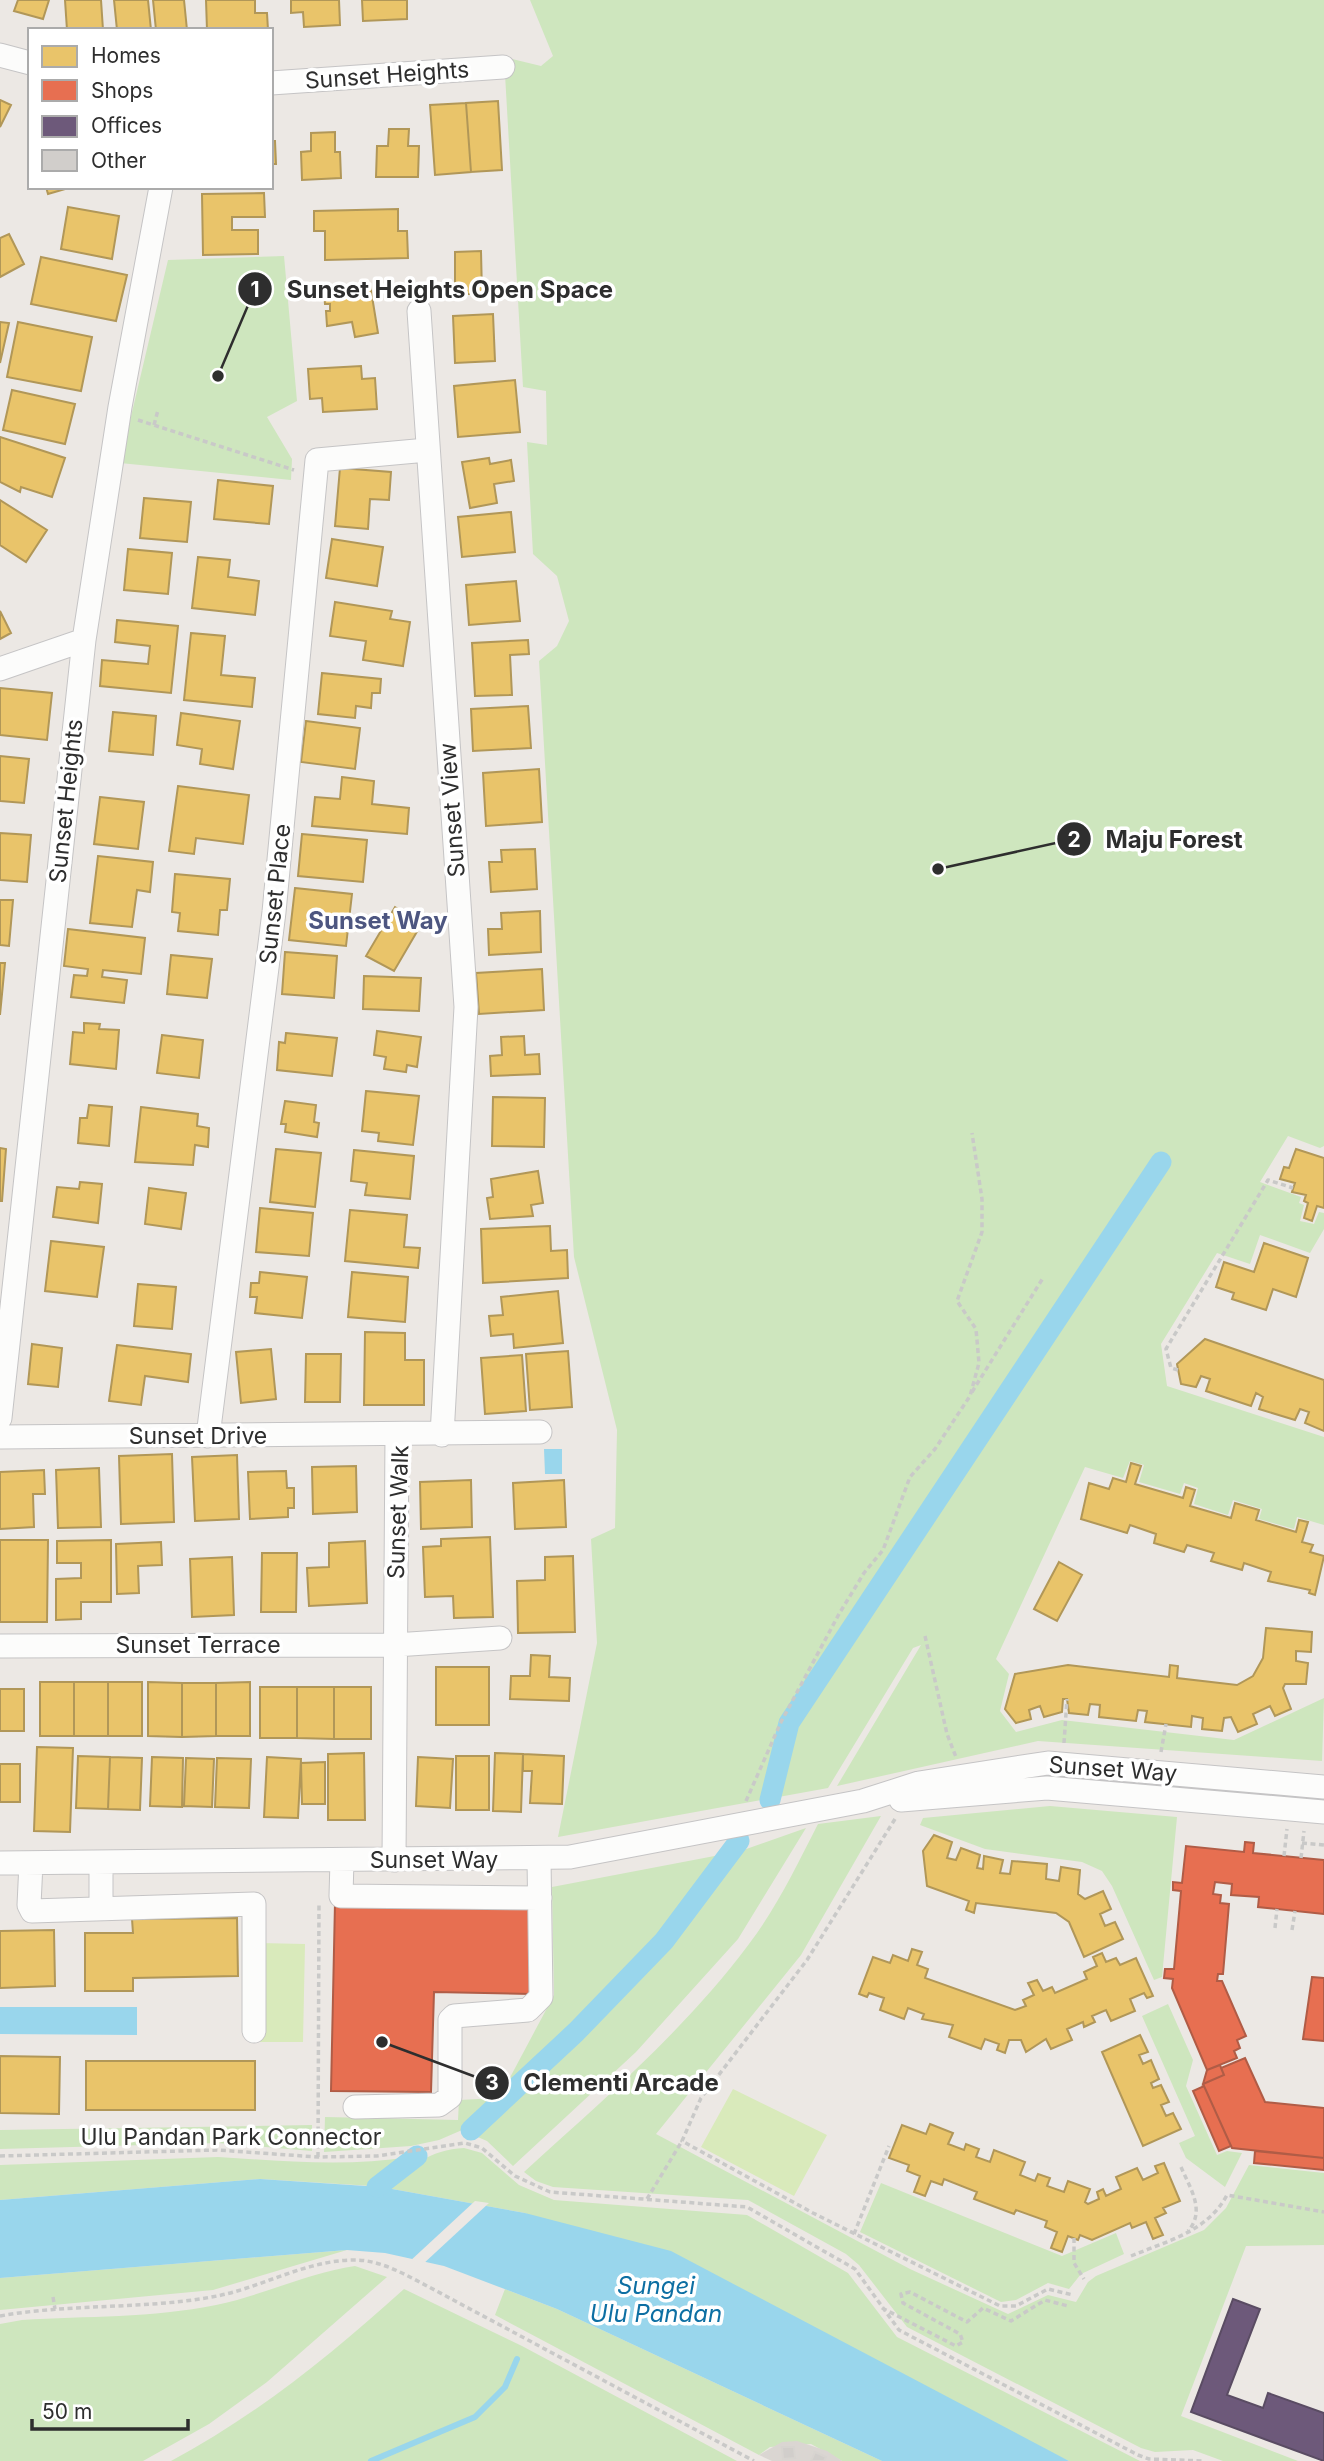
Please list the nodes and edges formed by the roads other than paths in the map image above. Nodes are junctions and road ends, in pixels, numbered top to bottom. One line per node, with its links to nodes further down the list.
1 (0, 55): 2 (street)
2 (28, 62)
3 (503, 67): 4 (street, Sunset Heights)
4 (273, 83)
5 (161, 189): 8 (street, Sunset Heights)
6 (419, 311): 7 (street, Sunset View)
7 (426, 450): 12 (street, Sunset View); 13 (street, Sunset Place)
8 (83, 640): 9 (street); 10 (street, Sunset Heights)
9 (0, 669)
10 (0, 1418)
11 (540, 1432): 12 (street, Sunset Walk)
12 (442, 1435): 14 (street, Sunset Walk)
13 (208, 1436): 14 (street, Sunset Drive); 15 (street, Sunset Drive)
14 (397, 1436): 17 (street, Sunset Walk)
15 (0, 1437)
16 (500, 1638): 17 (street)
17 (395, 1645): 18 (street, Sunset Terrace); 24 (street, Sunset Walk)
18 (0, 1646)
19 (1324, 1787): 20 (street, Sunset Way)
20 (863, 1801): 21 (street, Sunset Way); 22 (street, Sunset Way)
21 (1324, 1812)
22 (539, 1859): 24 (street, Sunset Way); 28 (street)
23 (342, 1860): 24 (street, Sunset Way); 25 (street, Sunset Way); 28 (street)
24 (394, 1860)
25 (101, 1862): 27 (street, Sunset Way); 29 (street)
26 (0, 1863): 27 (street, Sunset Way)
27 (31, 1863): 29 (street)
28 (540, 1898): 31 (street)
29 (101, 1908): 30 (street)
30 (254, 2031)
31 (355, 2108)

